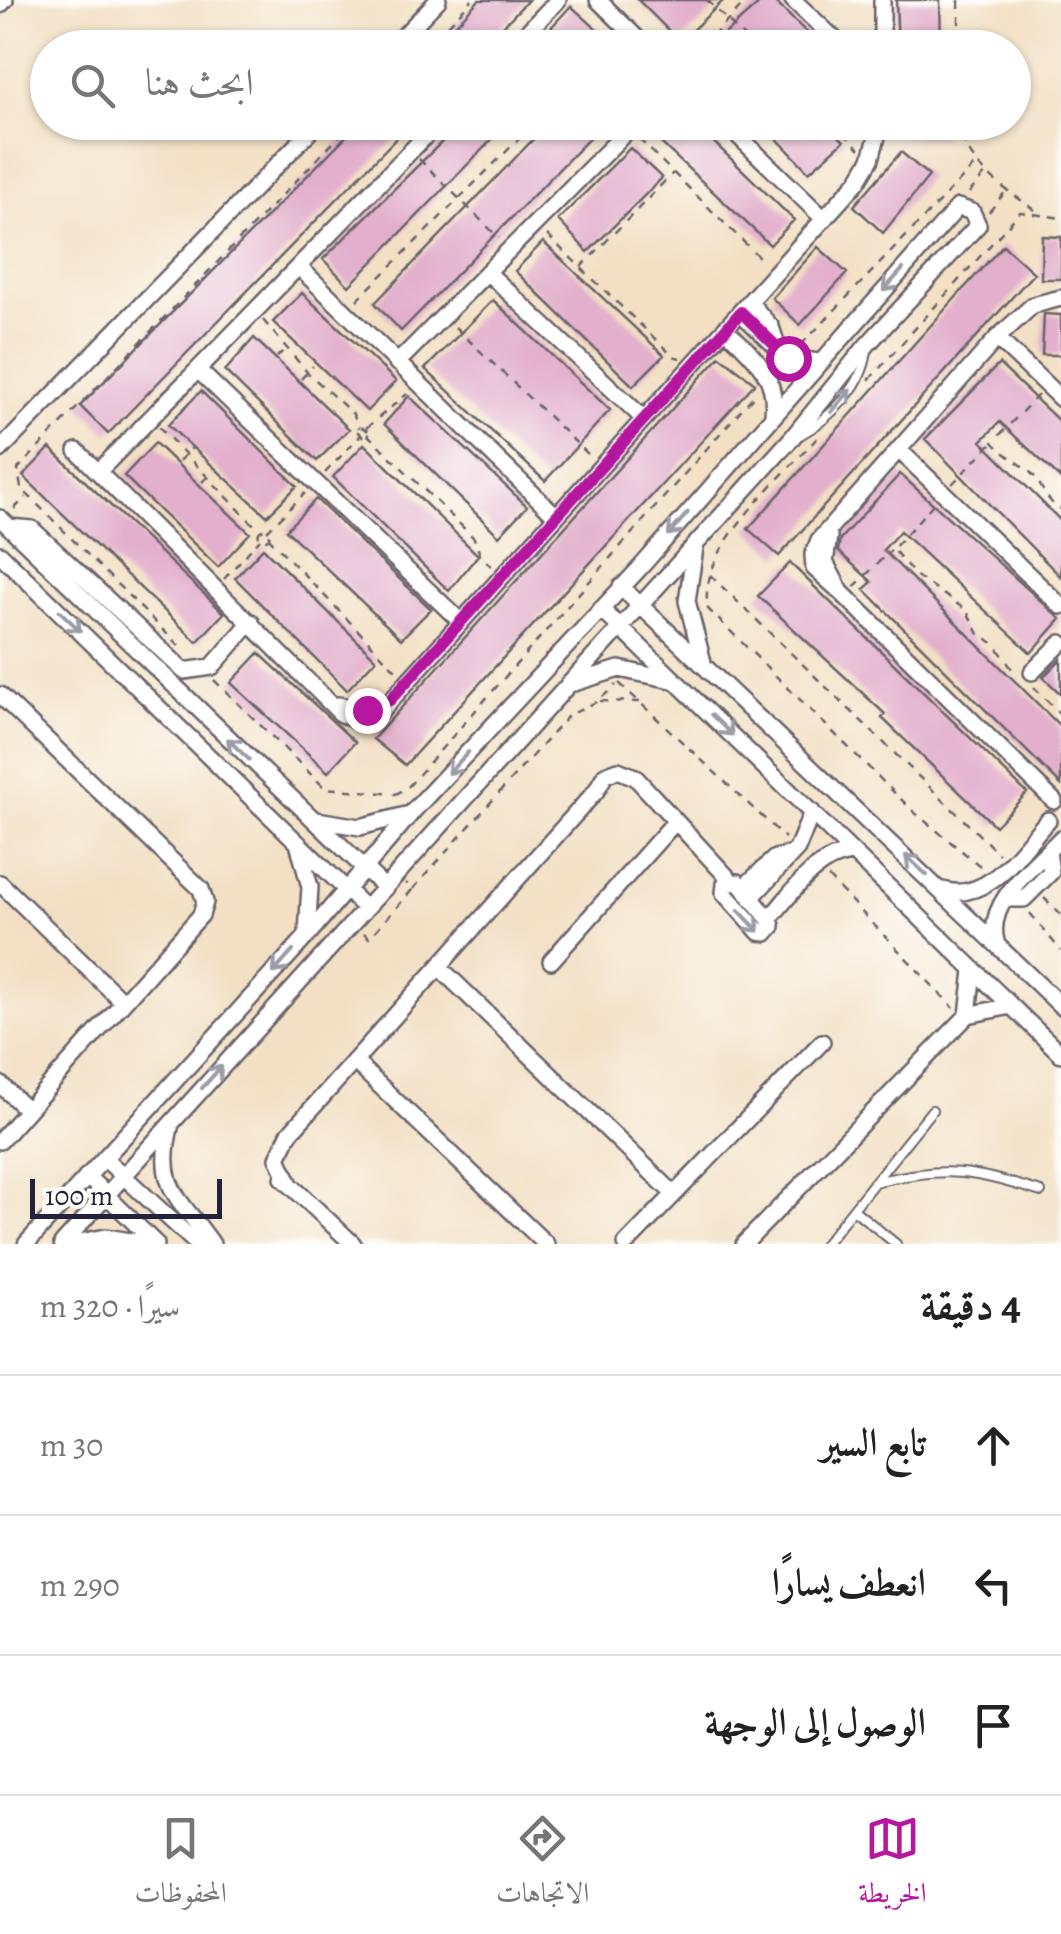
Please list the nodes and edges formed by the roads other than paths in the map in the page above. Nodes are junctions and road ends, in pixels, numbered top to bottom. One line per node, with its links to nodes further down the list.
1 (438, 0): 6 (street)
2 (558, 0): 7 (street)
3 (598, 0): 8 (street)
4 (794, 0): 9 (street)
5 (882, 0): 10 (street)
6 (409, 30)
7 (529, 30)
8 (629, 30)
9 (825, 30)
10 (882, 30)
11 (301, 140): 31 (street)
12 (422, 140): 17 (street)
13 (618, 140): 18 (street)
14 (743, 140): 16 (street)
15 (876, 140): 16 (street)
16 (824, 219): 20 (street)
17 (299, 267): 24 (street); 26 (street)
18 (487, 272): 24 (street); 30 (street)
19 (1061, 298): 22 (street)
20 (745, 308): 21 (street); 23 (street)
21 (726, 328): 27 (street); 30 (street)
22 (997, 338): 28 (street); 33 (street)
23 (783, 354): 25 (street); 27 (street)
24 (397, 362): 35 (street)
25 (819, 362): 29 (street); 37 (street, one-way to 25)
26 (198, 370): 34 (street); 44 (street)
27 (770, 376): 29 (street)
28 (1061, 399)
29 (772, 414): 39 (street, one-way to 39)
30 (644, 419): 35 (street)
31 (0, 450)
32 (78, 450): 34 (street)
33 (899, 450): 41 (street); 52 (street)
34 (99, 471): 43 (street)
35 (556, 516): 44 (street)
36 (4, 522): 43 (street); 55 (street, one-way to 36)
37 (697, 543): 40 (street); 47 (street)
38 (0, 554): 59 (street, one-way to 59)
39 (621, 588): 40 (street); 42 (street)
40 (640, 606): 45 (street); 47 (street)
41 (1061, 606)
42 (601, 610): 45 (street); 53 (street, one-way to 53)
43 (251, 622): 44 (street)
44 (461, 622)
45 (620, 628): 49 (street); 50 (street)
46 (1061, 643): 48 (street)
47 (704, 666): 67 (street, one-way to 47)
48 (1032, 672)
49 (679, 683): 50 (street); 54 (street, one-way to 54)
50 (566, 688): 65 (street)
51 (0, 695): 76 (street)
52 (1058, 799): 56 (street)
53 (415, 810): 55 (street); 62 (street)
54 (812, 812): 61 (street); 66 (street)
55 (308, 817): 62 (street)
56 (1048, 820): 58 (street); 67 (street)
57 (674, 823): 66 (street); 73 (street); 74 (street)
58 (1061, 836): 60 (street)
59 (297, 839): 64 (street); 71 (street)
60 (1048, 852): 68 (street); 68 (street)
61 (851, 853): 70 (street); 75 (street)
62 (364, 868): 64 (street); 65 (street)
63 (0, 883): 76 (street)
64 (346, 888): 69 (street); 71 (street)
65 (385, 888): 69 (street)
66 (742, 889): 70 (street); 70 (street, one-way to 70)
67 (943, 890): 72 (street)
68 (1012, 900): 72 (street)
69 (365, 908): 86 (street, one-way to 69)
70 (769, 920)
71 (306, 937): 88 (street, one-way to 88)
72 (996, 941): 78 (street)
73 (550, 961)
74 (439, 966): 82 (street); 93 (street)
75 (973, 970): 77 (street); 79 (street)
76 (123, 1002): 84 (street)
77 (1011, 1006): 79 (street); 81 (street)
78 (1061, 1006)
79 (968, 1015): 96 (street)
80 (822, 1042): 93 (street)
81 (1061, 1054)
82 (354, 1061): 103 (street); 104 (street)
83 (0, 1084): 84 (street)
84 (27, 1110): 87 (street)
85 (932, 1110): 91 (lane)
86 (172, 1122): 90 (street); 102 (street)
87 (0, 1141)
88 (104, 1158): 89 (street); 90 (street)
89 (87, 1176): 94 (street); 97 (street)
90 (124, 1176): 94 (street); 101 (street)
91 (874, 1183): 92 (lane); 95 (lane)
92 (1040, 1192)
93 (674, 1194): 105 (street)
94 (106, 1195): 98 (street); 100 (street)
95 (854, 1208): 106 (lane); 107 (lane)
96 (752, 1242)
97 (26, 1244)
98 (62, 1244)
99 (70, 1244): 100 (street)
100 (152, 1244)
101 (197, 1244)
102 (212, 1244)
103 (353, 1244)
104 (546, 1244)
105 (626, 1244)
106 (825, 1244)
107 (896, 1244)

